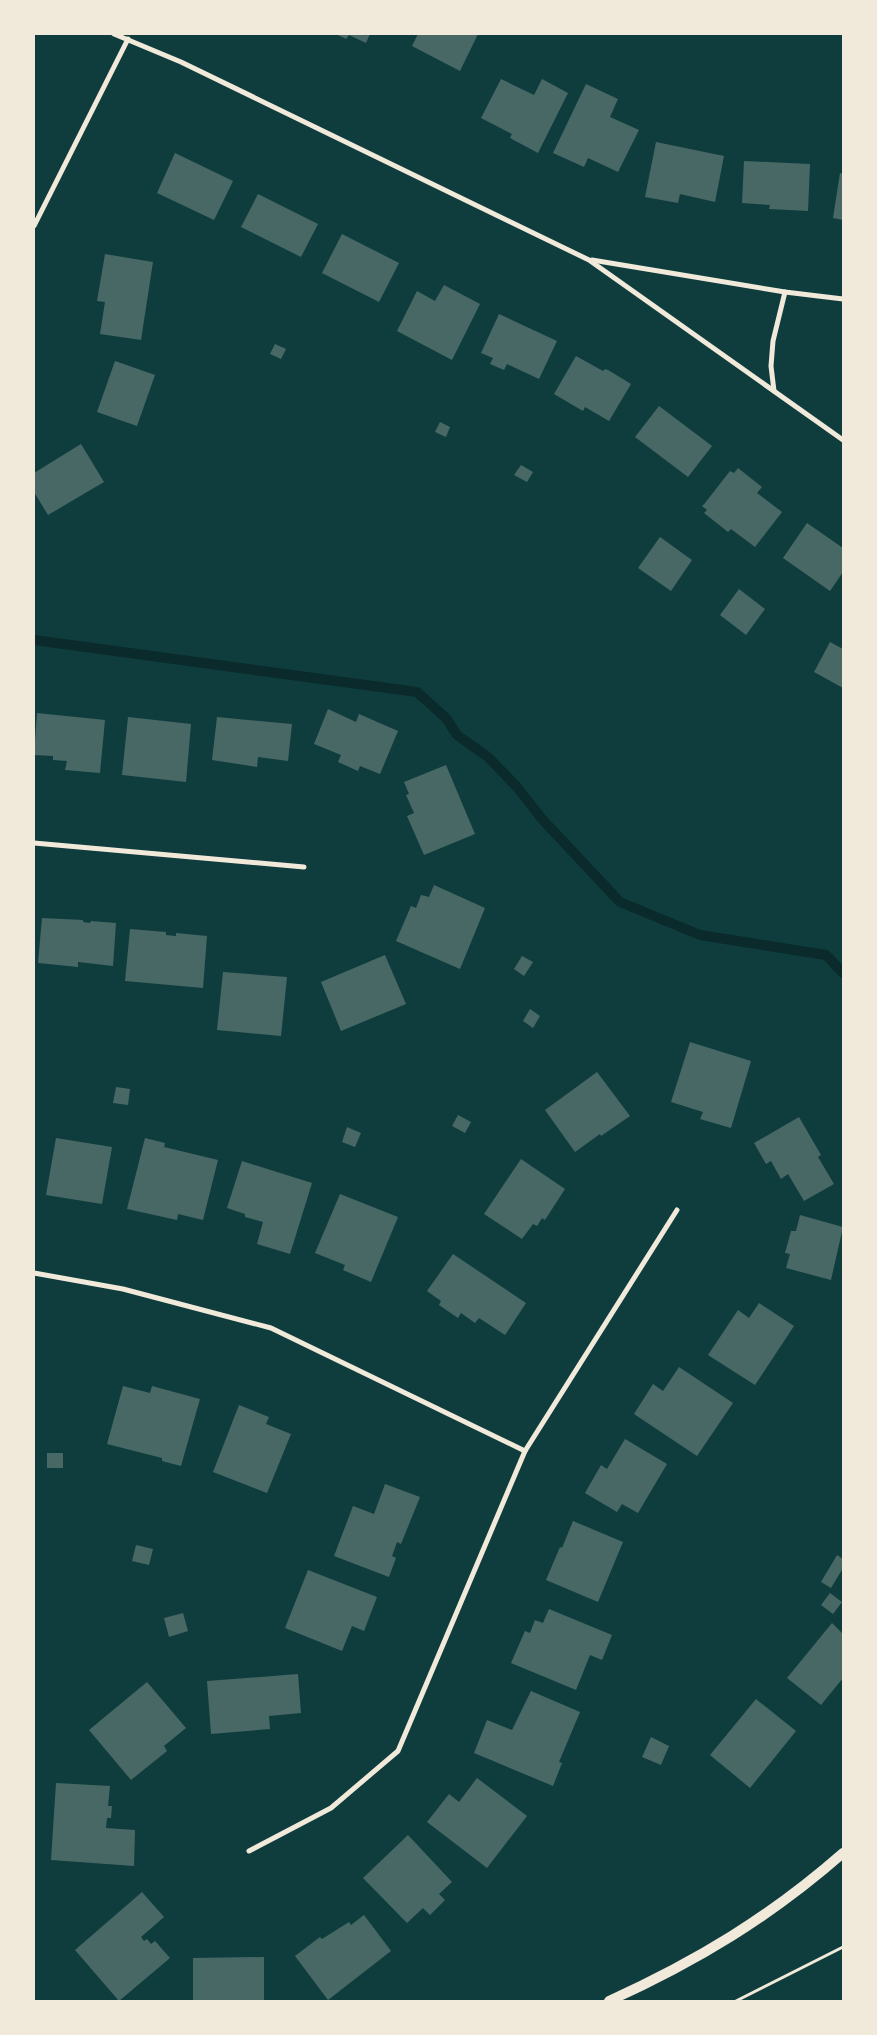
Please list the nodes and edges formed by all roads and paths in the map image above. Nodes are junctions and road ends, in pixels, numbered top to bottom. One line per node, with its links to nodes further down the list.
1 (114, 34): 2 (street)
2 (128, 39): 3 (street); 4 (street)
3 (34, 226)
4 (589, 260): 5 (street); 7 (street)
5 (785, 292): 6 (street); 7 (street)
6 (843, 299)
7 (774, 391): 8 (street)
8 (843, 440)
9 (34, 843): 10 (street)
10 (304, 866)
11 (677, 1210): 13 (street)
12 (34, 1273): 13 (street)
13 (525, 1451): 14 (street)
14 (249, 1852)
15 (843, 1853): 17 (main road)
16 (843, 1947): 18 (path)
17 (609, 2001)
18 (736, 2001)

